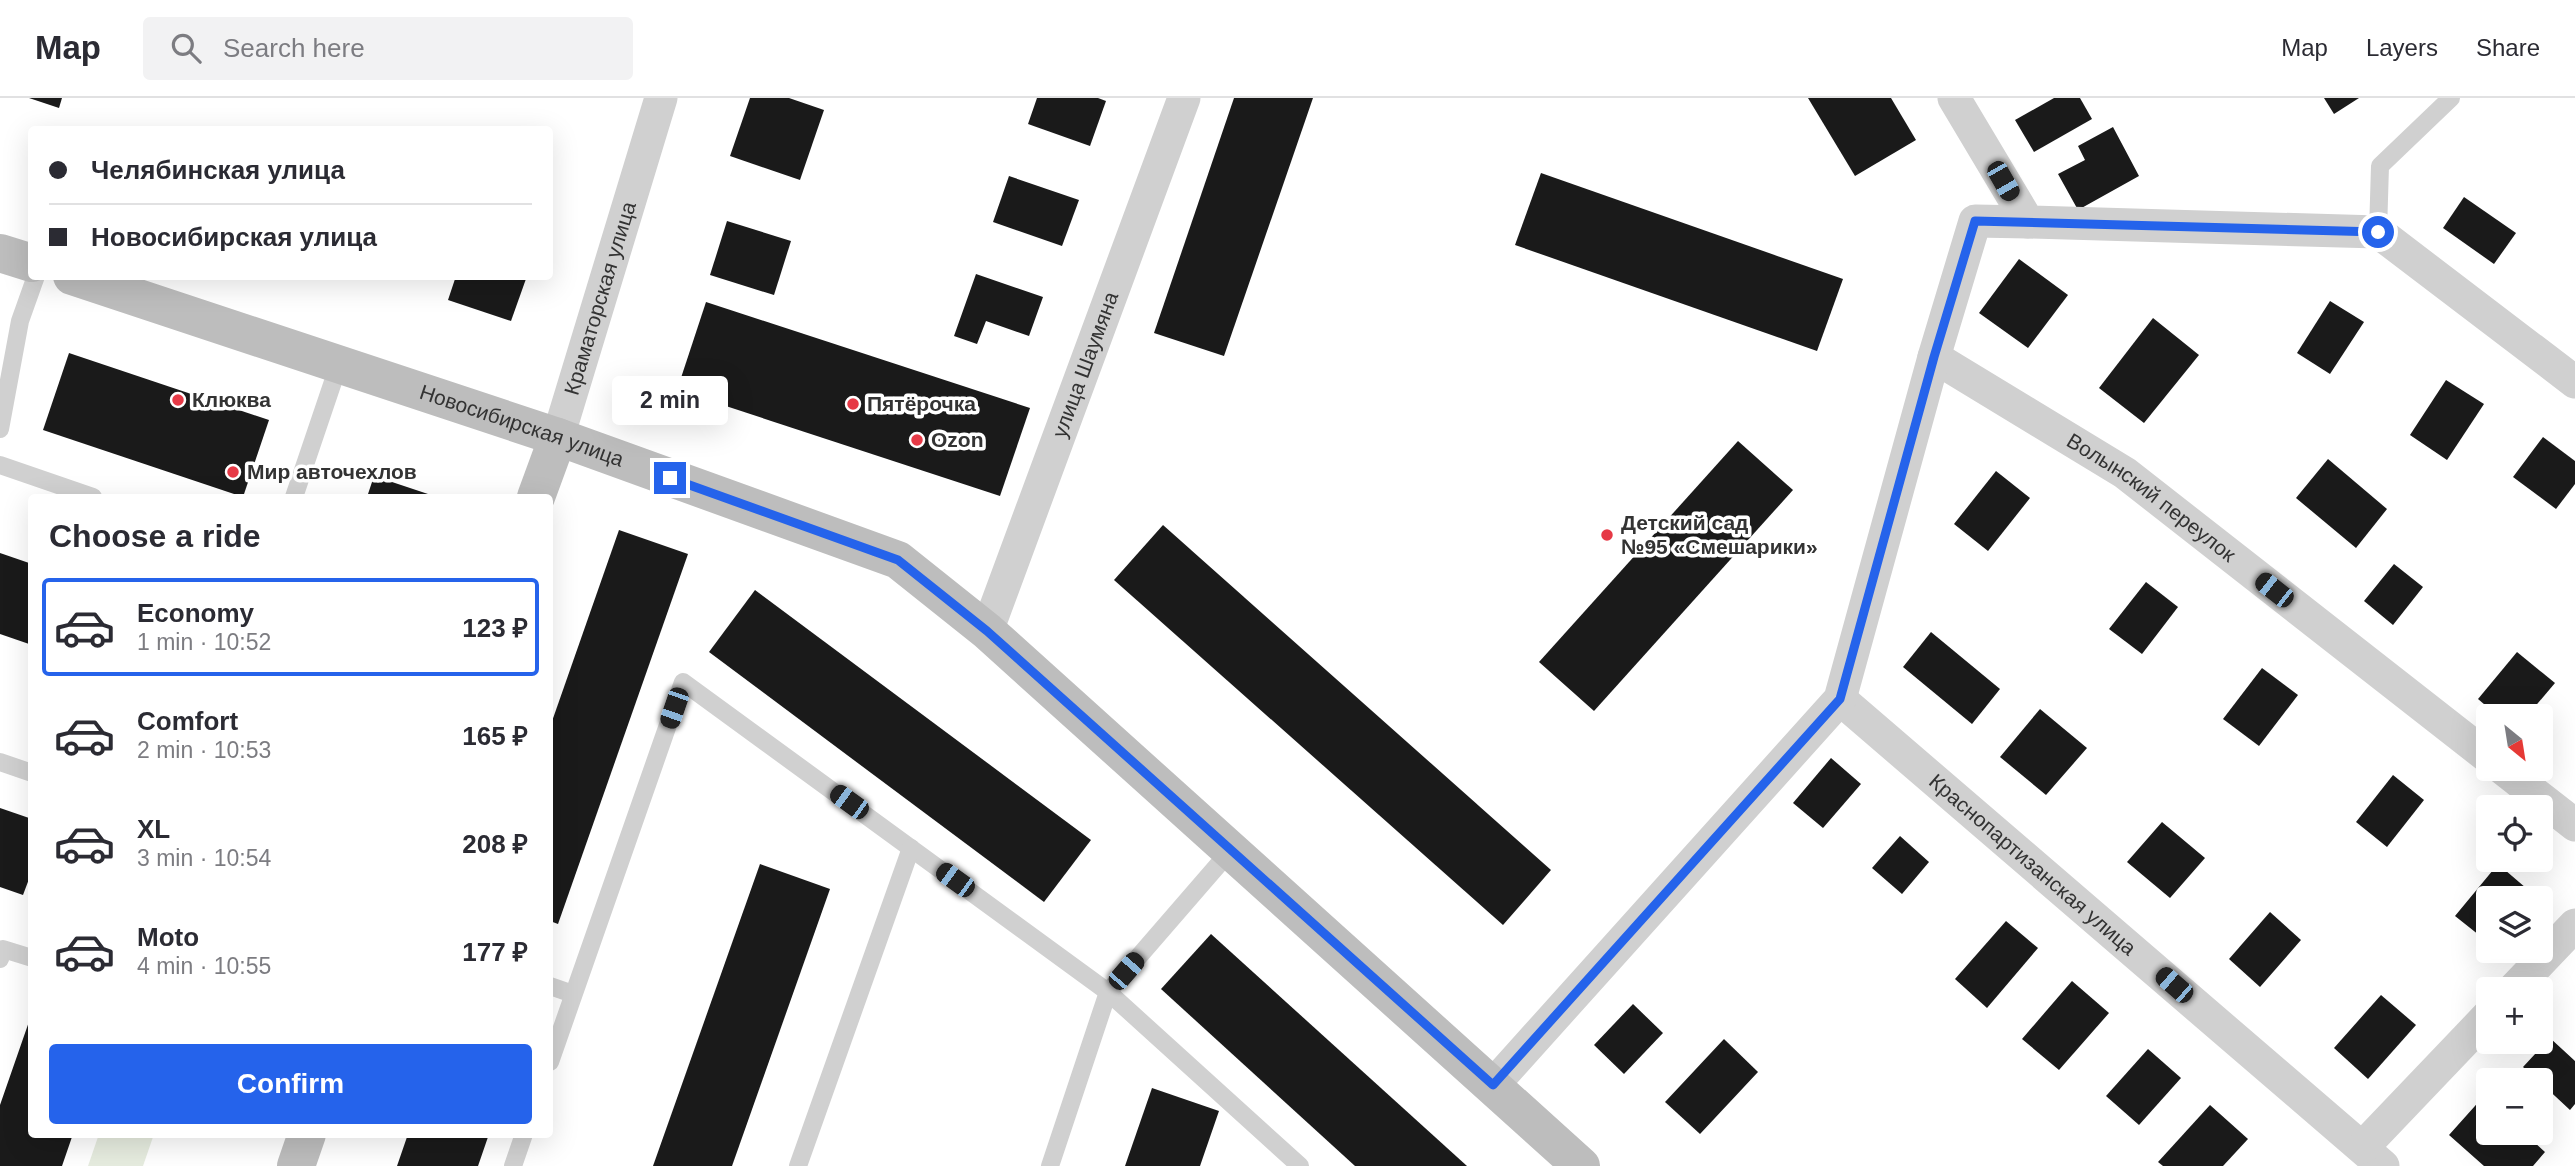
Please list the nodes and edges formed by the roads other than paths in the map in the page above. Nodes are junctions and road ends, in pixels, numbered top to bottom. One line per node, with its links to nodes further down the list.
1 (660, 98): 15 (street, Краматорская улица)
2 (1184, 98): 20 (street, улица Шаумяна)
3 (1955, 98): 5 (street)
4 (2451, 98): 6 (lane)
5 (2028, 222): 6 (street); 11 (street)
6 (2378, 232): 13 (street)
7 (0, 253): 8 (main road)
8 (28, 262)
9 (35, 280): 14 (lane)
10 (84, 280): 12 (main road, Новосибирская улица)
11 (1934, 357): 21 (street); 22 (street, Волынский переулок)
12 (339, 364): 15 (main road, Новосибирская улица); 18 (lane)
13 (2575, 382)
14 (0, 429)
15 (558, 437): 19 (main road, Краматорская улица); 20 (main road, Новосибирская улица)
16 (0, 465): 17 (lane)
17 (84, 494)
18 (295, 494)
19 (537, 494)
20 (987, 631): 28 (main road, Новосибирская улица)
21 (1840, 699): 38 (street); 41 (street, Краснопартизанская улица)
22 (2476, 748)
23 (0, 762): 24 (lane)
24 (28, 772)
25 (2519, 781): 26 (street)
26 (2575, 825)
27 (911, 848): 34 (lane); 35 (lane); 44 (lane)
28 (1231, 850): 34 (lane); 38 (main road, Новосибирская улица)
29 (2575, 925): 32 (street)
30 (28, 957): 31 (lane)
31 (0, 958)
32 (2525, 977)
33 (553, 987): 35 (lane)
34 (1108, 992): 45 (lane); 46 (lane)
35 (573, 994): 37 (lane)
36 (2476, 1031): 41 (street)
37 (553, 1053)
38 (1493, 1085): 47 (main road, Новосибирская улица)
39 (306, 1138): 42 (main road)
40 (523, 1138): 43 (lane)
41 (2373, 1156)
42 (296, 1166)
43 (513, 1166)
44 (798, 1166)
45 (1050, 1166)
46 (1300, 1166)
47 (1581, 1166)

